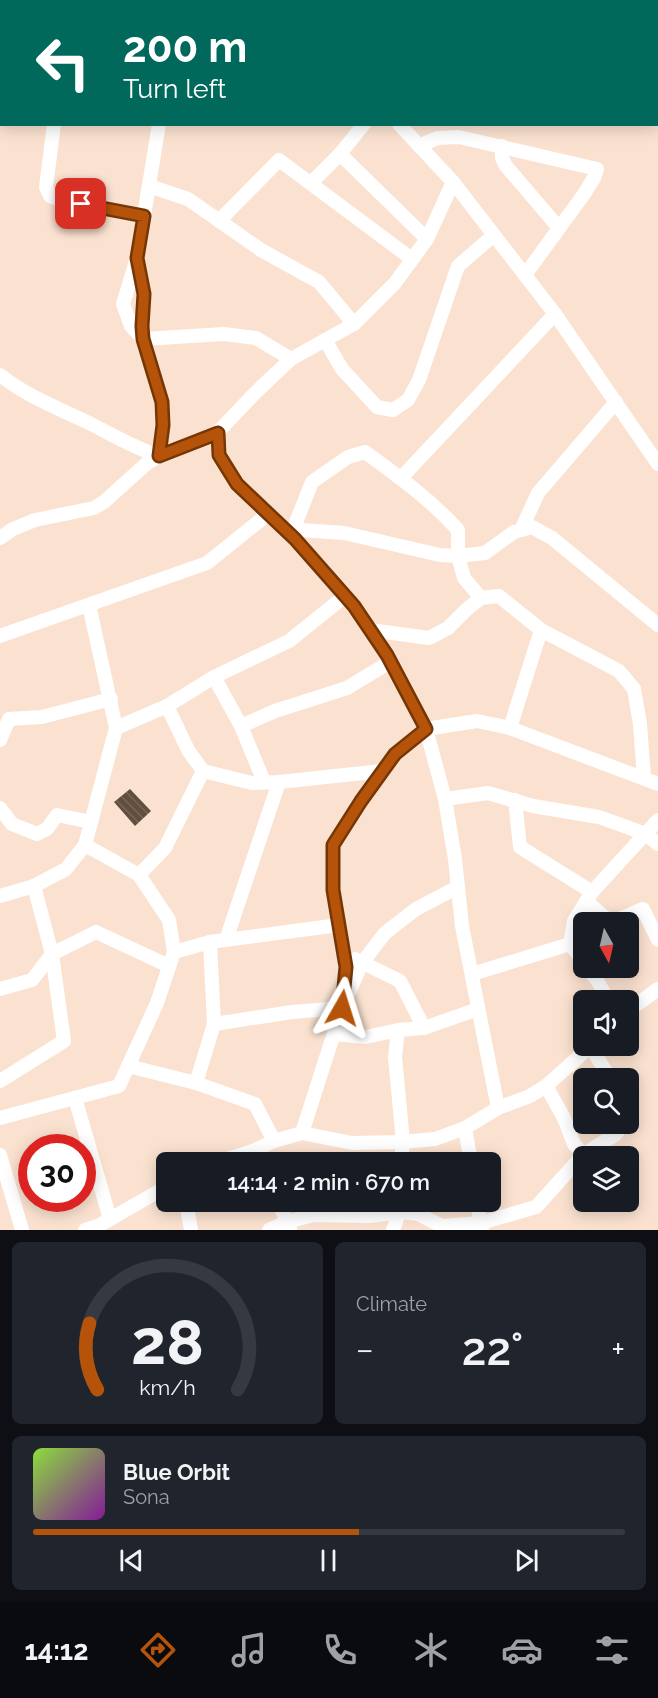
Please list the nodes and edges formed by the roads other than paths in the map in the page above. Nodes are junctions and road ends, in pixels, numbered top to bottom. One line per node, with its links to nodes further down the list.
1 (54, 126): 12 (street)
2 (159, 126): 11 (street)
3 (362, 126): 8 (street)
4 (401, 126): 6 (street)
5 (467, 131): 6 (street); 7 (street)
6 (419, 146): 9 (street)
7 (502, 146): 14 (street); 14 (street)
8 (340, 154): 10 (street); 16 (street)
9 (453, 182): 15 (street); 16 (street)
10 (311, 183): 13 (street); 18 (street)
11 (149, 186): 12 (street); 13 (street)
12 (144, 216): 17 (street)
13 (219, 221): 21 (street)
14 (559, 228): 19 (street)
15 (494, 235): 19 (street); 23 (street)
16 (426, 239): 18 (street)
17 (137, 258): 22 (street); 22 (street)
18 (412, 260): 21 (street)
19 (525, 275): 20 (street)
20 (555, 314): 26 (street); 30 (street)
21 (354, 324): 23 (street)
22 (143, 339): 24 (street); 28 (street)
23 (325, 340): 24 (street)
24 (291, 359): 27 (street)
25 (0, 375): 28 (street)
26 (616, 402): 29 (street); 33 (street)
27 (218, 433): 28 (street); 31 (street)
28 (159, 456): 34 (street)
29 (658, 464)
30 (401, 478): 32 (street); 35 (street)
31 (268, 514): 32 (street); 38 (street)
32 (289, 530): 35 (street); 36 (street)
33 (521, 530): 35 (street); 39 (street)
34 (0, 538)
35 (459, 556): 37 (street)
36 (345, 596): 40 (street); 44 (street)
37 (481, 598): 40 (street); 41 (street)
38 (88, 604): 42 (street); 45 (street)
39 (658, 625)
40 (370, 630): 43 (street)
41 (541, 630): 50 (street); 55 (street)
42 (0, 636)
43 (390, 662): 48 (street); 51 (street)
44 (214, 677): 46 (street); 48 (street)
45 (111, 699): 47 (street); 49 (street)
46 (167, 706): 49 (street); 53 (street)
47 (5, 714): 52 (street)
48 (241, 726): 56 (street)
49 (116, 728): 63 (street)
50 (510, 728): 51 (street); 55 (street)
51 (426, 729): 54 (street); 59 (street)
52 (0, 740)
53 (203, 771): 56 (street); 67 (street)
54 (382, 771): 57 (street); 72 (street)
55 (644, 778): 58 (street)
56 (264, 782): 57 (street)
57 (279, 782): 73 (street)
58 (658, 784)
59 (445, 799): 60 (street); 69 (street)
60 (515, 800): 64 (street); 71 (street)
61 (0, 808): 63 (street)
62 (658, 820): 64 (street)
63 (91, 822): 66 (street)
64 (646, 834): 65 (street); 71 (street)
65 (658, 844)
66 (85, 845): 67 (street); 68 (street)
67 (139, 875): 78 (street)
68 (34, 886): 70 (street); 80 (street)
69 (458, 887): 81 (street); 83 (street)
70 (0, 896)
71 (589, 896): 74 (street); 76 (street)
72 (339, 925): 73 (street); 79 (street)
73 (226, 940): 75 (street)
74 (658, 940)
75 (210, 942): 78 (street); 89 (street)
76 (570, 944): 77 (street); 83 (street)
77 (573, 948)
78 (174, 952): 82 (street)
79 (344, 953): 81 (street); 87 (street)
80 (52, 954): 82 (street); 84 (street); 95 (street)
81 (362, 963): 87 (street); 90 (street)
82 (169, 966): 94 (street)
83 (472, 974): 88 (street)
84 (0, 989)
85 (655, 997): 86 (street)
86 (639, 1005)
87 (342, 1008): 89 (street); 92 (street)
88 (478, 1009): 90 (street); 99 (street)
89 (214, 1024): 96 (street)
90 (424, 1028): 91 (street)
91 (398, 1030): 92 (street); 105 (street)
92 (334, 1034): 102 (street)
93 (579, 1056): 97 (street)
94 (128, 1066): 96 (street); 98 (street)
95 (0, 1081)
96 (196, 1083): 104 (street)
97 (546, 1086): 99 (street); 106 (street)
98 (75, 1098): 100 (street); 120 (street)
99 (498, 1108): 101 (street)
100 (0, 1118)
101 (465, 1128): 105 (street); 110 (street)
102 (302, 1134): 104 (street); 105 (street)
103 (616, 1134): 107 (street)
104 (274, 1141): 108 (street)
105 (403, 1142): 109 (street)
106 (576, 1146)
107 (597, 1146)
108 (262, 1152)
109 (402, 1152)
110 (469, 1152)
111 (0, 1155): 123 (street)
112 (573, 1166): 122 (street)
113 (156, 1193): 120 (street)
114 (188, 1212): 124 (street)
115 (283, 1212): 121 (street)
116 (384, 1212): 121 (street)
117 (400, 1212): 126 (street)
118 (413, 1212): 122 (street)
119 (479, 1212): 122 (street)
120 (98, 1226)
121 (289, 1226): 125 (street)
122 (482, 1227)
123 (22, 1230)
124 (191, 1230)
125 (269, 1230)
126 (393, 1230)

